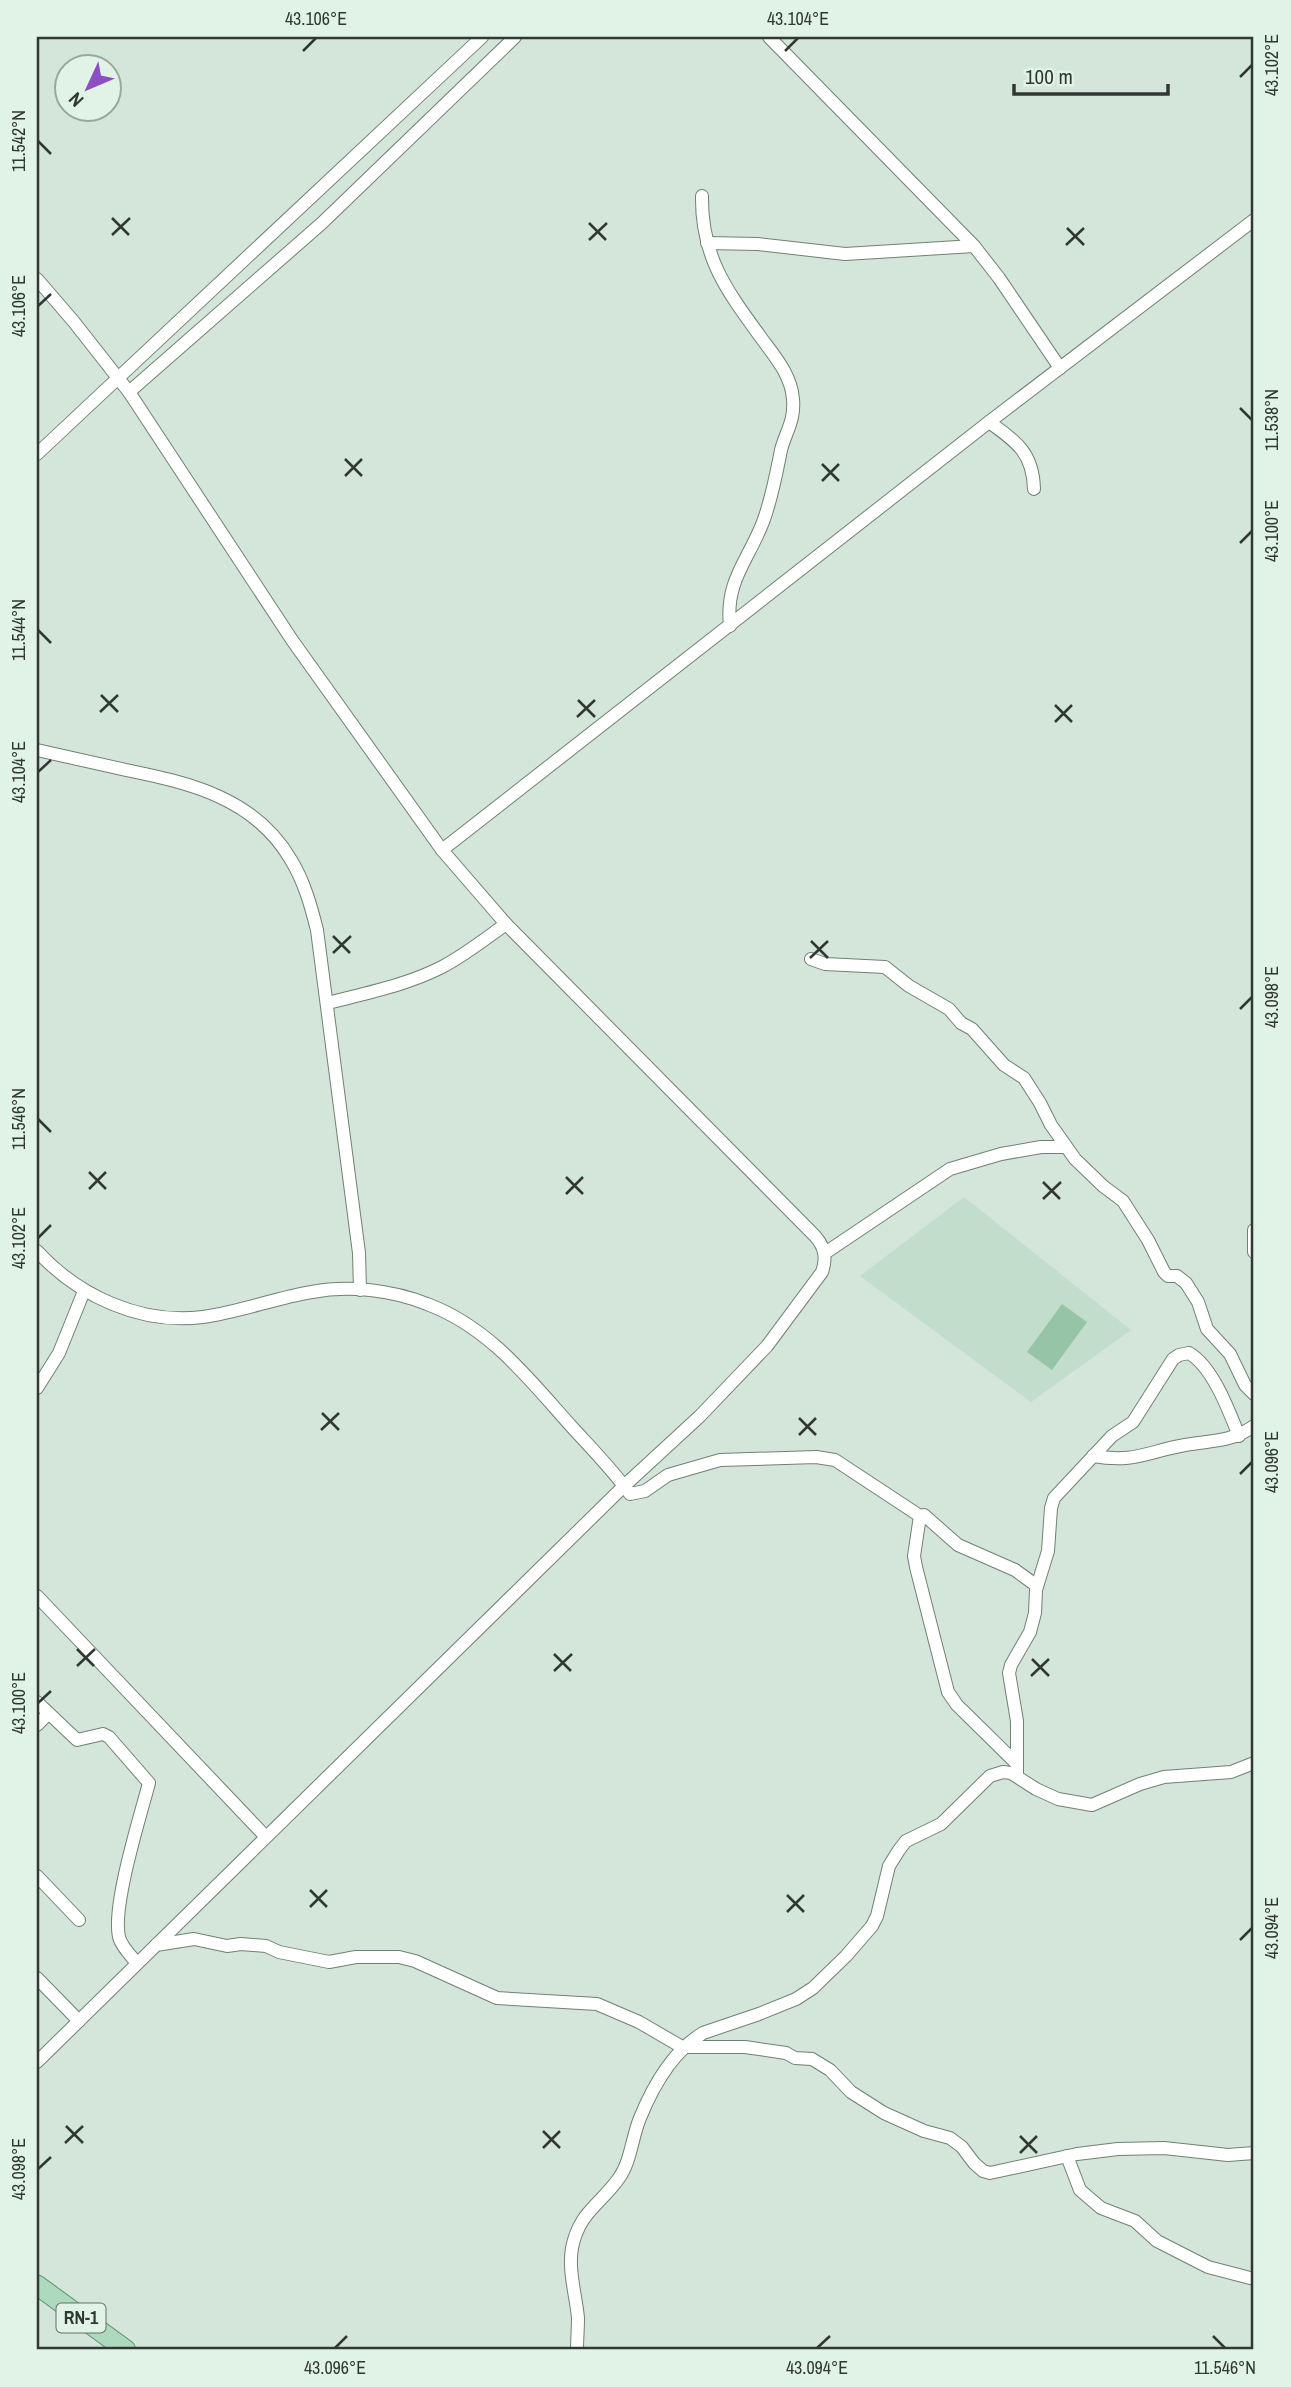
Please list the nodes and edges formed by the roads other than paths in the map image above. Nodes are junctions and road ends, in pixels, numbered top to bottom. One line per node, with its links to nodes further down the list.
1 (482, 37): 10 (street)
2 (515, 37): 11 (street)
3 (769, 37): 7 (street)
4 (702, 196): 6 (street)
5 (1254, 220): 9 (street)
6 (707, 243): 7 (street); 15 (street)
7 (974, 246): 9 (street)
8 (37, 279): 10 (street)
9 (1060, 368): 12 (street)
10 (119, 379): 11 (street); 13 (street)
11 (129, 392): 17 (street)
12 (989, 422): 14 (street); 15 (street)
13 (37, 454)
14 (1034, 489)
15 (730, 626): 17 (street)
16 (37, 750): 20 (street)
17 (442, 850): 18 (street)
18 (506, 924): 20 (street); 25 (street)
19 (811, 959): 21 (street)
20 (328, 1003): 26 (street)
21 (1065, 1147): 25 (street); 29 (street)
22 (1254, 1230): 24 (street)
23 (37, 1251): 27 (street)
24 (1254, 1252)
25 (825, 1253): 33 (street)
26 (360, 1290): 27 (street); 33 (street)
27 (84, 1291): 28 (street)
28 (37, 1388)
29 (1254, 1394)
30 (1254, 1426): 31 (street)
31 (1239, 1436): 32 (street); 32 (street)
32 (1093, 1456): 35 (street)
33 (624, 1486): 34 (street); 42 (street)
34 (920, 1516): 35 (street); 41 (street)
35 (1037, 1586): 41 (street)
36 (39, 1604): 42 (street)
37 (37, 1702): 38 (street)
38 (48, 1714): 39 (street); 46 (street)
39 (37, 1725)
40 (1254, 1763): 41 (street)
41 (1017, 1770): 49 (street)
42 (266, 1837): 45 (street)
43 (37, 1875): 44 (street)
44 (79, 1920)
45 (156, 1945): 46 (street); 49 (street)
46 (137, 1963): 48 (street)
47 (37, 1978): 48 (street)
48 (79, 2021): 50 (street)
49 (682, 2047): 52 (street); 56 (street)
50 (37, 2062)
51 (1254, 2153): 52 (street)
52 (1067, 2156): 53 (street)
53 (1254, 2279)
54 (37, 2285): 55 (main road, RN-1)
55 (127, 2350)
56 (577, 2350)

